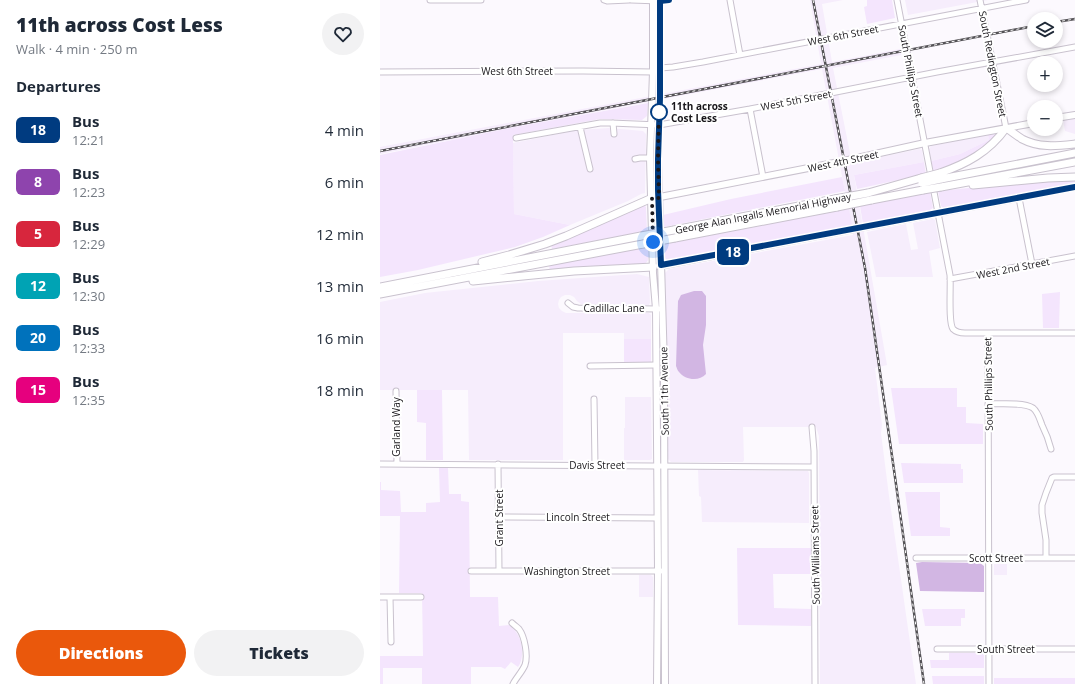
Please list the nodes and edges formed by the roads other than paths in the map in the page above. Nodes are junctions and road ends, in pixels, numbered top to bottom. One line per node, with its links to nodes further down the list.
1 (430, 0): 2 (street)
2 (457, 0): 3 (street)
3 (481, 0)
4 (604, 0): 5 (street)
5 (630, 0): 6 (street)
6 (656, 0): 7 (street); 14 (main road); 19 (main road)
7 (669, 0)
8 (730, 0): 16 (street)
9 (897, 0): 13 (street, South Phillips Street)
10 (980, 0): 12 (street, South Redington Street)
11 (1026, 0): 12 (street, West 6th Street)
12 (982, 8): 13 (street, West 6th Street); 18 (street, South Redington Street)
13 (902, 24): 16 (street, West 6th Street); 22 (street, South Phillips Street)
14 (653, 34): 19 (main road); 21 (main road)
15 (1074, 47): 17 (street); 18 (street, West 5th Street)
16 (740, 54): 19 (street, West 6th Street)
17 (1075, 54)
18 (993, 62): 22 (street, West 5th Street); 32 (street, South Redington Street)
19 (660, 68): 23 (main road)
20 (380, 72): 21 (street, West 6th Street)
21 (654, 72): 23 (main road); 28 (main road, South 11th Avenue)
22 (912, 77): 24 (street, West 5th Street); 35 (street, South Phillips Street)
23 (660, 95): 30 (main road, South 11th Avenue)
24 (750, 109): 30 (street, West 5th Street); 43 (street)
25 (1075, 115): 26 (main road)
26 (1063, 117)
27 (613, 123): 28 (street, West 5th Street); 31 (street, West 5th Street); 33 (street)
28 (652, 124): 30 (street, West 5th Street); 38 (main road, South 11th Avenue)
29 (1027, 124): 32 (main road, West 4th Street)
30 (659, 125): 47 (main road, South 11th Avenue)
31 (580, 127): 34 (street, West 5th Street); 41 (street)
32 (1006, 128): 35 (main road, West 4th Street); 36 (highway); 42 (highway)
33 (614, 134)
34 (516, 138)
35 (925, 143): 43 (main road, West 4th Street); 49 (street, South Phillips Street)
36 (1075, 144)
37 (1075, 153): 42 (highway, George Alan Ingalls Memorial Highway)
38 (650, 158): 39 (street); 47 (main road, South 11th Avenue)
39 (635, 159)
40 (1075, 162): 45 (highway, George Alan Ingalls Memorial Highway)
41 (590, 169)
42 (940, 176): 54 (highway, George Alan Ingalls Memorial Highway, bridge)
43 (764, 177): 47 (main road, West 4th Street)
44 (1075, 177): 45 (highway)
45 (942, 186): 57 (highway, George Alan Ingalls Memorial Highway, bridge)
46 (1075, 187): 48 (main road)
47 (655, 198): 52 (main road, South 11th Avenue); 53 (main road, South 11th Avenue); 54 (highway)
48 (1019, 198): 49 (main road); 51 (street)
49 (938, 214): 52 (main road); 55 (street, South Phillips Street)
50 (1075, 256): 51 (street, West 2nd Street)
51 (1032, 264): 55 (street, West 2nd Street)
52 (661, 265): 53 (main road); 60 (main road, South 11th Avenue)
53 (653, 266): 57 (highway); 60 (main road, South 11th Avenue)
54 (417, 279): 56 (highway, George Alan Ingalls Memorial Highway)
55 (950, 279): 61 (street, South Phillips Street)
56 (380, 286)
57 (420, 286): 58 (highway, George Alan Ingalls Memorial Highway)
58 (380, 294)
59 (568, 303): 60 (street, Cadillac Lane)
60 (659, 308): 63 (main road, South 11th Avenue); 75 (main road, South 11th Avenue)
61 (988, 333): 62 (street); 67 (street, South Phillips Street)
62 (1075, 333)
63 (656, 365): 64 (street); 74 (main road, South 11th Avenue)
64 (590, 366)
65 (396, 391): 71 (street, Garland Way)
66 (594, 399): 73 (street)
67 (988, 404): 69 (street); 81 (street, South Phillips Street)
68 (812, 427): 76 (street, South Williams Street)
69 (1051, 449)
70 (380, 464): 71 (street, Davis Street)
71 (397, 464): 72 (street, Davis Street)
72 (498, 464): 73 (street, Davis Street); 78 (street, Grant Street)
73 (595, 465): 74 (street, Davis Street)
74 (657, 465): 75 (street, Davis Street); 79 (main road, South 11th Avenue)
75 (664, 465): 76 (street, Davis Street); 86 (main road, South 11th Avenue)
76 (814, 467): 98 (street, South Williams Street)
77 (1075, 477): 82 (street)
78 (499, 517): 79 (street, Lincoln Street); 85 (street, Grant Street)
79 (657, 518): 86 (main road, South 11th Avenue)
80 (916, 558): 81 (street, Scott Street)
81 (988, 558): 82 (street, Scott Street); 93 (street, South Phillips Street)
82 (1046, 558): 83 (street, Scott Street)
83 (1075, 558)
84 (470, 571): 85 (street, Washington Street)
85 (499, 571): 86 (street, Washington Street)
86 (661, 571): 96 (main road, South 11th Avenue); 97 (main road, South 11th Avenue)
87 (380, 597): 88 (street)
88 (390, 597): 89 (street); 91 (street)
89 (421, 597)
90 (512, 623): 95 (street)
91 (391, 642)
92 (937, 649): 93 (street, South Street)
93 (989, 649): 94 (street, South Street); 99 (street, South Phillips Street)
94 (1075, 649)
95 (513, 684)
96 (657, 684)
97 (665, 684)
98 (815, 684)
99 (989, 684)

